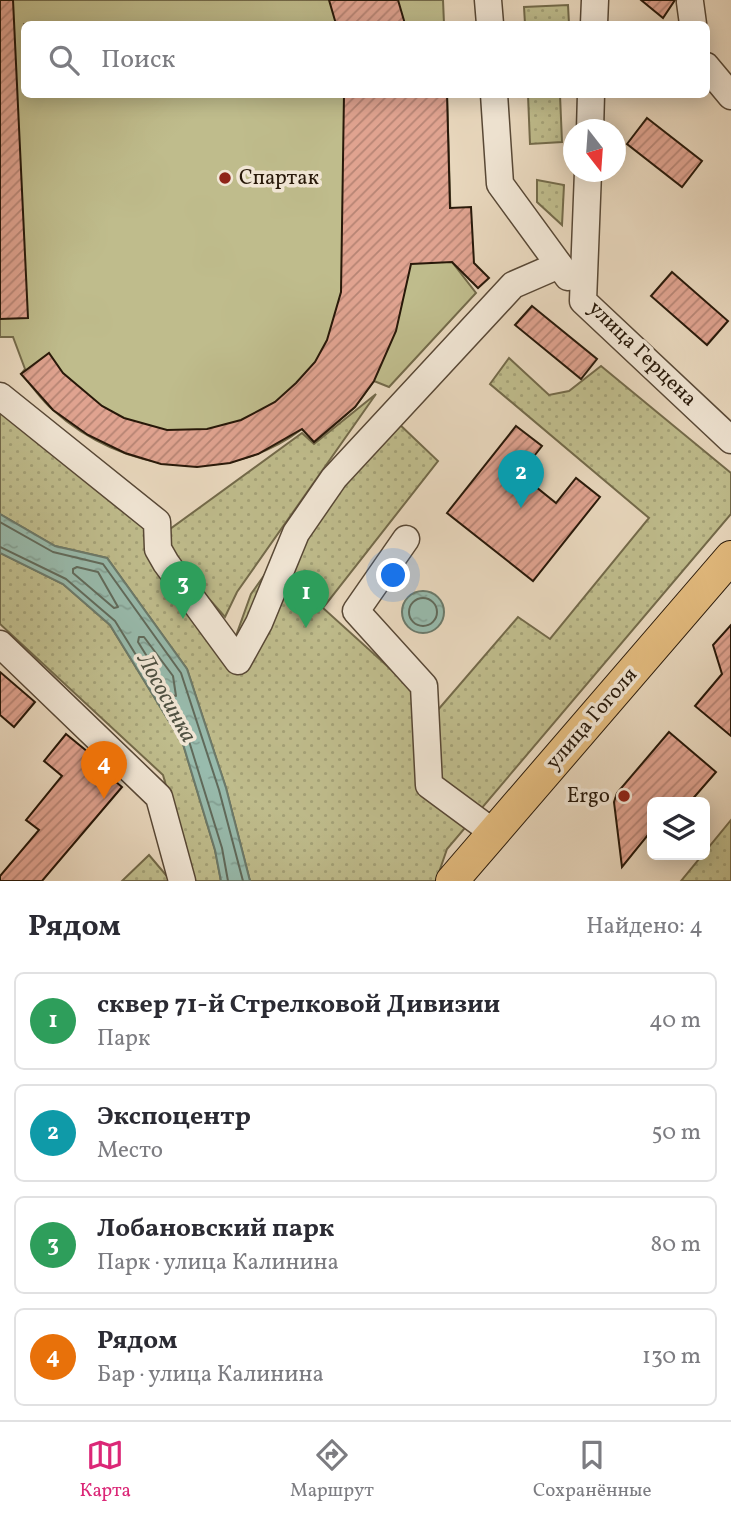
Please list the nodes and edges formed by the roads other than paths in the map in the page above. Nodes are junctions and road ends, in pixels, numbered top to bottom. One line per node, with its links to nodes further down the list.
1 (488, 0): 3 (street)
2 (595, 0): 4 (street)
3 (490, 21)
4 (594, 21)
5 (710, 71): 6 (street)
6 (731, 96)
7 (494, 98): 11 (street)
8 (591, 98): 9 (street)
9 (590, 119)
10 (588, 182): 12 (street, улица Герцена)
11 (559, 265): 12 (street); 13 (street)
12 (583, 301): 14 (street, улица Герцена)
13 (0, 396)
14 (731, 440)
15 (406, 539): 18 (street)
16 (731, 556): 18 (main road, улица Гоголя)
17 (0, 645): 19 (street)
18 (494, 833): 20 (main road, улица Гоголя)
19 (182, 881)
20 (452, 881)

